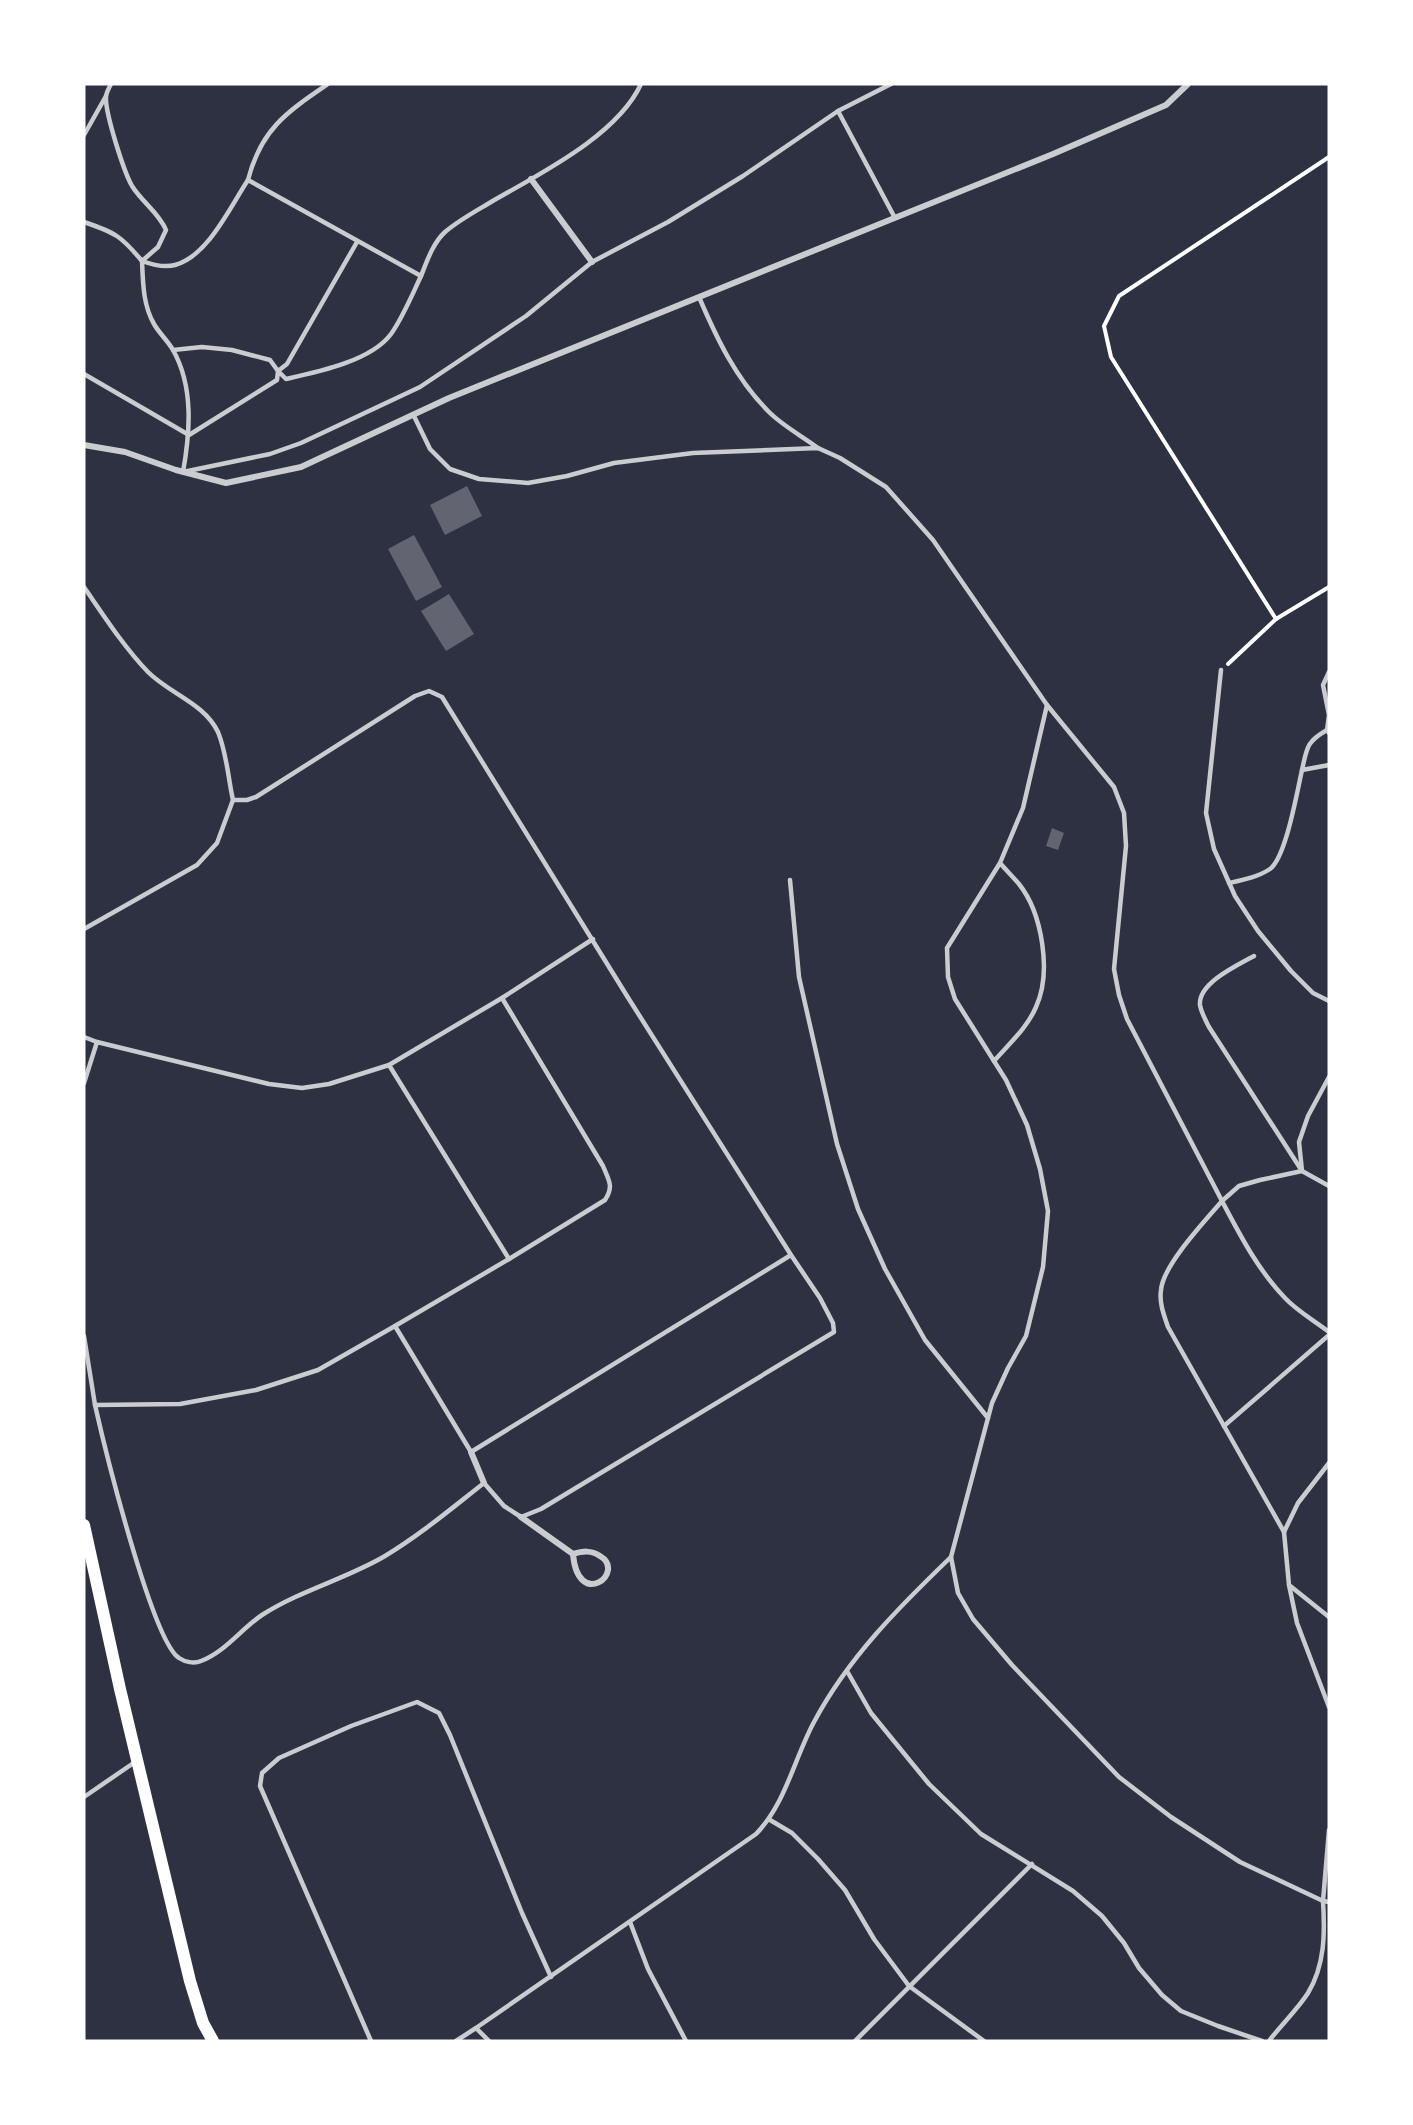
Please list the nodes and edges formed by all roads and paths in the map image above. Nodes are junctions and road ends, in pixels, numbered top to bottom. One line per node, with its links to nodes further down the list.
1 (111, 84): 6 (lane)
2 (328, 84): 11 (lane)
3 (641, 84): 10 (lane)
4 (891, 84): 7 (lane)
5 (1188, 84): 12 (street)
6 (106, 96): 8 (lane); 15 (lane)
7 (838, 111): 12 (lane); 16 (lane)
8 (84, 135)
9 (1329, 157): 29 (path)
10 (531, 179): 16 (street); 17 (lane)
11 (248, 180): 14 (lane); 15 (lane)
12 (895, 218): 18 (street)
13 (84, 222): 15 (lane)
14 (357, 242): 17 (lane); 20 (lane)
15 (142, 261): 19 (lane)
16 (592, 262): 26 (lane)
17 (421, 276): 20 (lane)
18 (699, 297): 22 (street); 25 (lane)
19 (173, 350): 20 (lane); 23 (lane)
20 (278, 371): 23 (lane)
21 (84, 374): 23 (lane)
22 (413, 414): 25 (lane); 26 (street)
23 (189, 435): 26 (lane)
24 (84, 445): 26 (street)
25 (818, 448): 32 (lane)
26 (183, 472)
27 (84, 587): 36 (lane)
28 (1329, 587): 29 (path)
29 (1276, 619): 30 (path)
30 (1221, 670): 39 (lane)
31 (1329, 672): 33 (lane)
32 (1047, 705): 37 (lane); 53 (lane)
33 (1328, 732): 35 (lane)
34 (1329, 765): 35 (lane)
35 (1302, 770): 39 (lane)
36 (232, 800): 40 (lane); 41 (lane)
37 (1000, 863): 47 (lane); 47 (lane)
38 (790, 880): 60 (lane)
39 (1229, 883): 44 (lane)
40 (84, 929)
41 (593, 939): 43 (lane); 54 (lane)
42 (1254, 956): 51 (lane)
43 (502, 998): 48 (lane); 55 (lane)
44 (1329, 1001)
45 (84, 1037): 46 (lane)
46 (97, 1042): 48 (lane); 50 (lane)
47 (994, 1061): 60 (lane)
48 (389, 1065): 55 (lane)
49 (1329, 1077): 51 (lane)
50 (84, 1083)
51 (1302, 1171): 52 (lane); 53 (lane)
52 (1329, 1186)
53 (1222, 1201): 57 (lane); 61 (lane)
54 (791, 1255): 62 (lane); 65 (lane)
55 (510, 1259): 56 (lane)
56 (395, 1326): 59 (lane); 62 (lane)
57 (1329, 1334): 61 (lane)
58 (84, 1336): 59 (lane)
59 (95, 1405): 64 (lane)
60 (988, 1418): 69 (lane)
61 (1224, 1426): 67 (lane)
62 (471, 1452): 64 (street)
63 (1329, 1463): 67 (lane)
64 (484, 1483): 65 (lane)
65 (521, 1517): 68 (street)
66 (84, 1525): 74 (main road)
67 (1284, 1532): 70 (lane)
68 (573, 1554): 68 (street)
69 (951, 1557): 72 (lane); 79 (lane)
70 (1289, 1585): 71 (lane); 73 (lane)
71 (1329, 1617)
72 (847, 1671): 76 (lane); 78 (lane)
73 (1329, 1707)
74 (137, 1760): 75 (lane); 86 (main road)
75 (84, 1797)
76 (770, 1820): 81 (lane); 84 (lane)
77 (1329, 1830): 79 (lane)
78 (1032, 1864): 84 (lane); 93 (lane)
79 (1323, 1901): 80 (lane); 82 (lane)
80 (1329, 1902)
81 (630, 1922): 83 (lane); 90 (lane)
82 (1327, 1933): 94 (lane)
83 (551, 1977): 85 (lane); 87 (lane)
84 (909, 1986): 91 (lane); 92 (lane)
85 (476, 2028): 88 (lane); 89 (lane)
86 (213, 2041)
87 (371, 2041)
88 (456, 2041)
89 (489, 2041)
90 (686, 2041)
91 (855, 2041)
92 (984, 2041)
93 (1262, 2041)
94 (1269, 2041)

